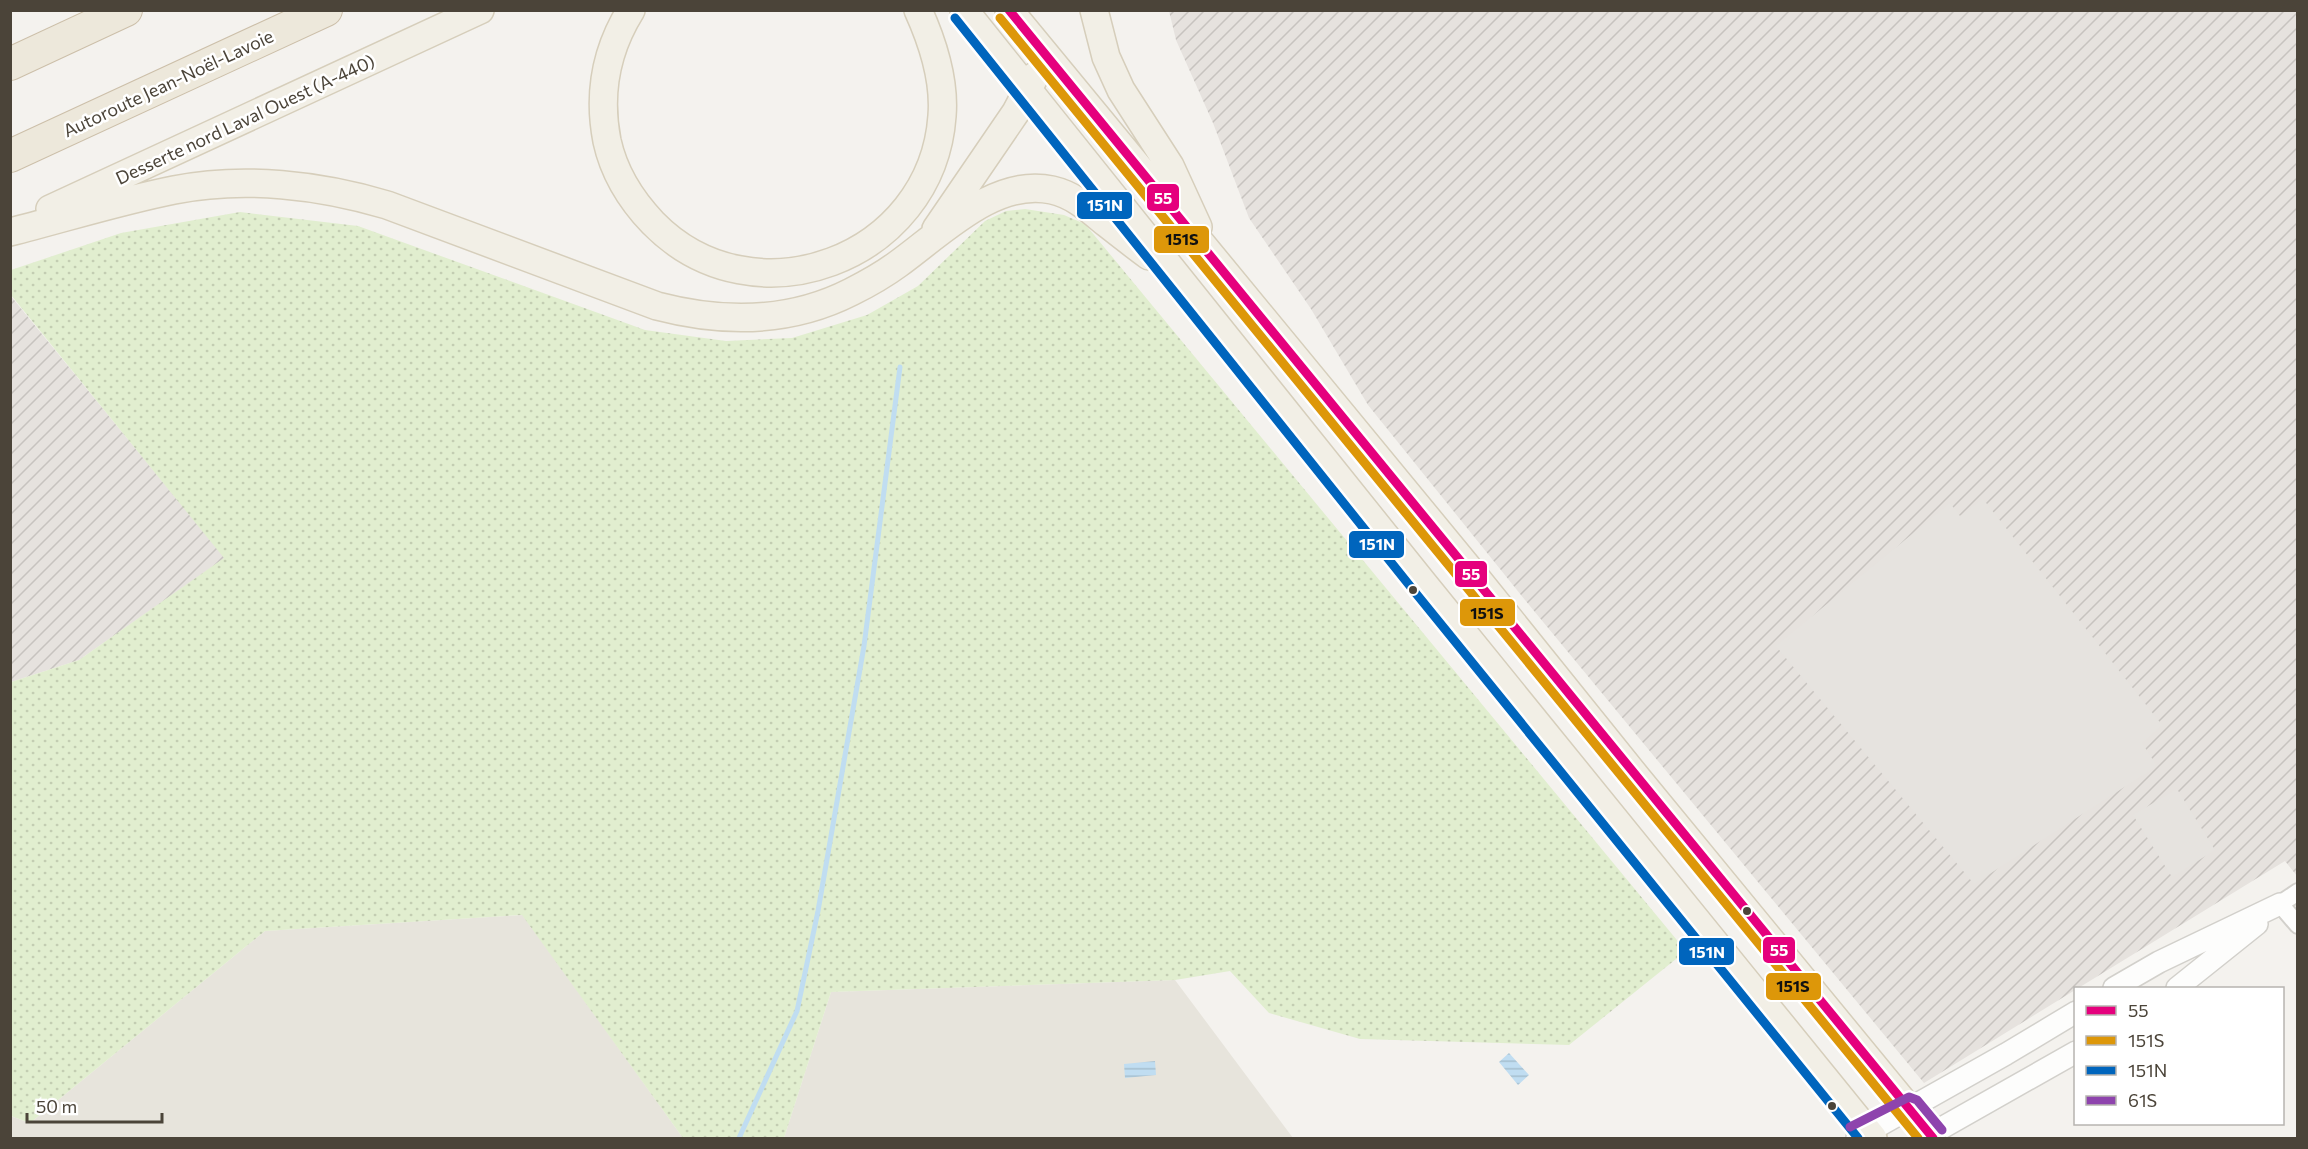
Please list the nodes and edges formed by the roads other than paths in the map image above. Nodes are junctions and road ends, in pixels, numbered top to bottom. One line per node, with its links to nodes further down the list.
1 (126, 10): 10 (highway)
2 (326, 10): 12 (highway, Autoroute Jean-Noël-Lavoie)
3 (480, 10): 13 (main road, Desserte nord Laval Ouest (A-440))
4 (631, 10): 5 (main road)
5 (918, 10)
6 (964, 10): 11 (main road)
7 (1009, 10): 9 (main road)
8 (1094, 10): 16 (main road)
9 (1045, 56): 11 (main road); 16 (main road)
10 (10, 64)
11 (1028, 90): 15 (main road); 17 (main road)
12 (10, 156)
13 (10, 227)
14 (10, 232): 15 (main road)
15 (930, 238): 17 (main road)
16 (1213, 261): 25 (main road)
17 (1183, 282): 26 (main road)
18 (2298, 892): 19 (street)
19 (2280, 904): 20 (street); 21 (street); 22 (street)
20 (2298, 925)
21 (2116, 987)
22 (2177, 987)
23 (2074, 1013): 25 (street)
24 (2074, 1053): 27 (street)
25 (1909, 1109): 26 (street); 27 (main road)
26 (1866, 1136)
27 (1929, 1137)

